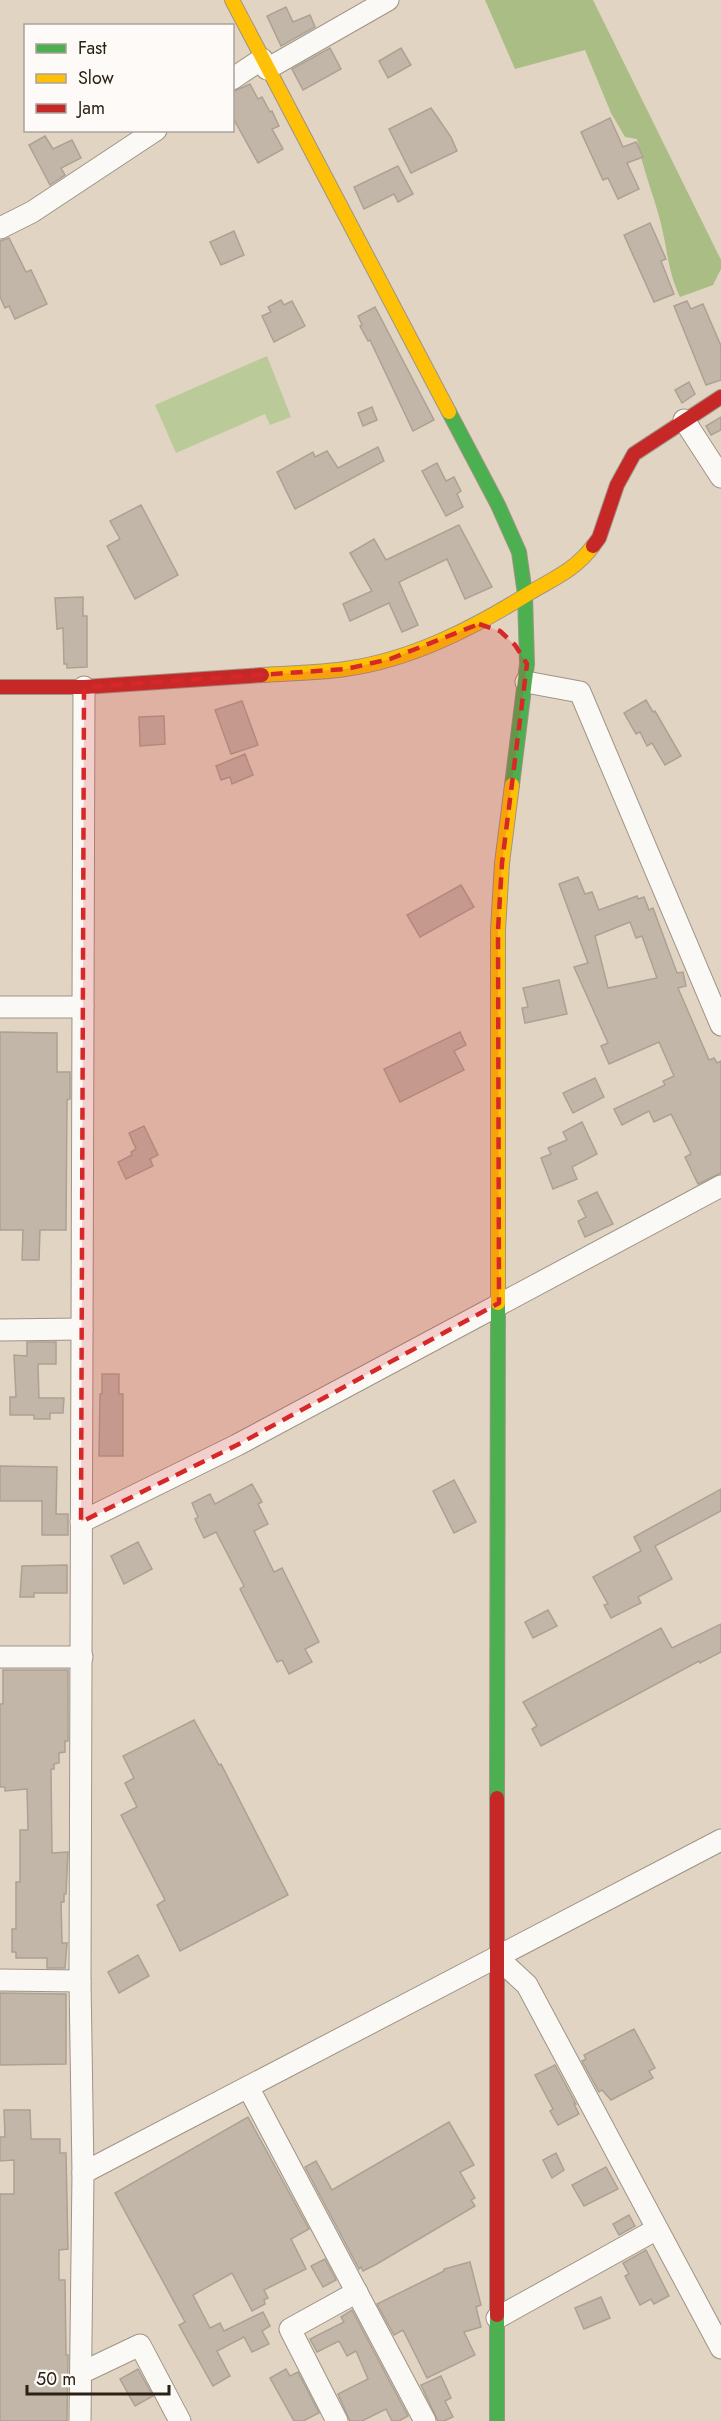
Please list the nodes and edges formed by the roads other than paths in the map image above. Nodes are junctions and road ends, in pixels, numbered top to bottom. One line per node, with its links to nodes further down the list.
1 (232, 0): 3 (street)
2 (388, 0): 3 (street)
3 (265, 64): 4 (street); 10 (street)
4 (234, 78)
5 (153, 132): 6 (street)
6 (0, 228)
7 (721, 397): 8 (street)
8 (684, 420): 9 (street); 10 (street)
9 (721, 477)
10 (525, 594): 11 (street); 14 (street)
11 (479, 624): 12 (street); 16 (street)
12 (500, 631)
13 (515, 645): 14 (street)
14 (527, 673): 19 (street); 21 (street)
15 (0, 687): 16 (street)
16 (84, 687): 18 (street)
17 (0, 1007): 18 (street)
18 (83, 1007): 22 (street)
19 (721, 1025)
20 (721, 1185): 21 (street)
21 (499, 1303): 24 (street); 28 (street)
22 (82, 1329): 23 (street); 24 (street)
23 (0, 1330)
24 (81, 1522): 25 (street)
25 (82, 1656): 26 (street); 30 (street)
26 (0, 1657)
27 (721, 1840): 28 (street)
28 (498, 1958): 31 (street); 33 (street); 35 (street)
29 (0, 1980): 30 (street)
30 (80, 1981): 32 (street)
31 (248, 2087): 32 (street); 34 (street)
32 (83, 2173): 37 (street)
33 (657, 2229): 35 (street); 36 (street)
34 (357, 2292): 40 (street); 41 (street)
35 (497, 2318): 42 (street)
36 (721, 2348)
37 (81, 2373): 38 (street); 39 (street)
38 (80, 2421)
39 (180, 2421)
40 (337, 2421)
41 (424, 2421)
42 (497, 2421)

